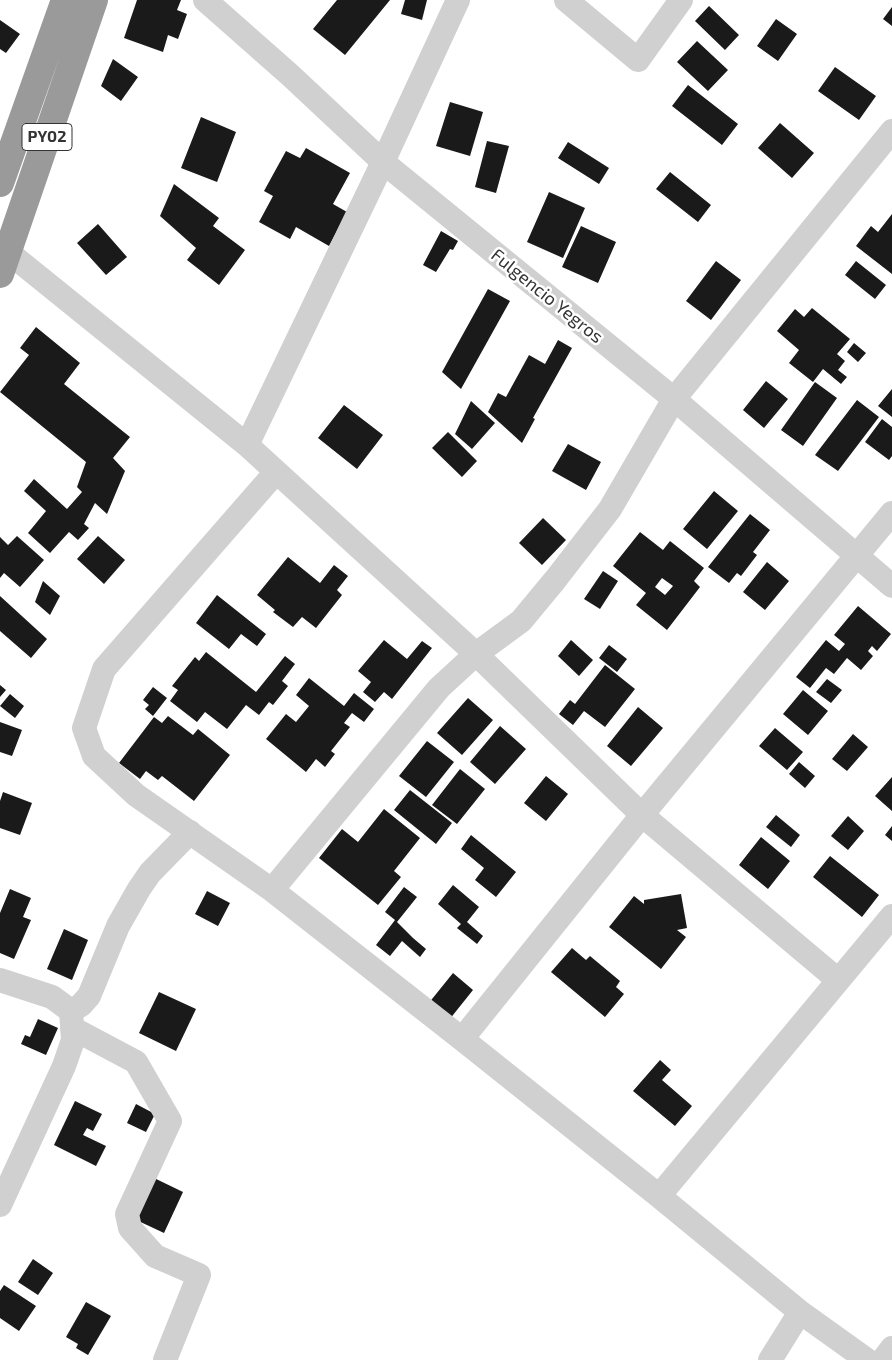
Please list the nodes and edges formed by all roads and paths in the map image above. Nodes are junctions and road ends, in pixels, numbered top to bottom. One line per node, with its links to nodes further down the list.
1 (65, 0): 9 (highway, PY02)
2 (94, 0): 10 (highway, PY02)
3 (205, 0): 8 (street, Fulgencio Yegros)
4 (458, 0): 8 (street)
5 (566, 0): 6 (street)
6 (681, 0)
7 (892, 131): 11 (street)
8 (383, 162): 11 (street, Fulgencio Yegros); 12 (street)
9 (0, 183)
10 (4, 263): 12 (street)
11 (674, 400): 15 (street, Fulgencio Yegros); 17 (street)
12 (247, 445): 13 (street)
13 (276, 472): 17 (street); 19 (street)
14 (892, 513): 15 (street)
15 (858, 556): 16 (street, Fulgencio Yegros); 18 (street)
16 (892, 586)
17 (476, 654): 18 (street); 20 (street)
18 (642, 815): 23 (street); 25 (street)
19 (190, 832): 20 (street); 24 (street)
20 (272, 890): 25 (street)
21 (892, 916): 23 (street)
22 (0, 980): 24 (street)
23 (838, 980): 26 (street)
24 (71, 1020): 27 (street); 30 (street)
25 (462, 1039): 26 (street)
26 (659, 1196): 28 (street)
27 (0, 1205)
28 (800, 1312): 31 (street); 32 (street)
29 (892, 1348): 33 (street)
30 (166, 1360)
31 (770, 1360)
32 (867, 1360)
33 (883, 1360)

